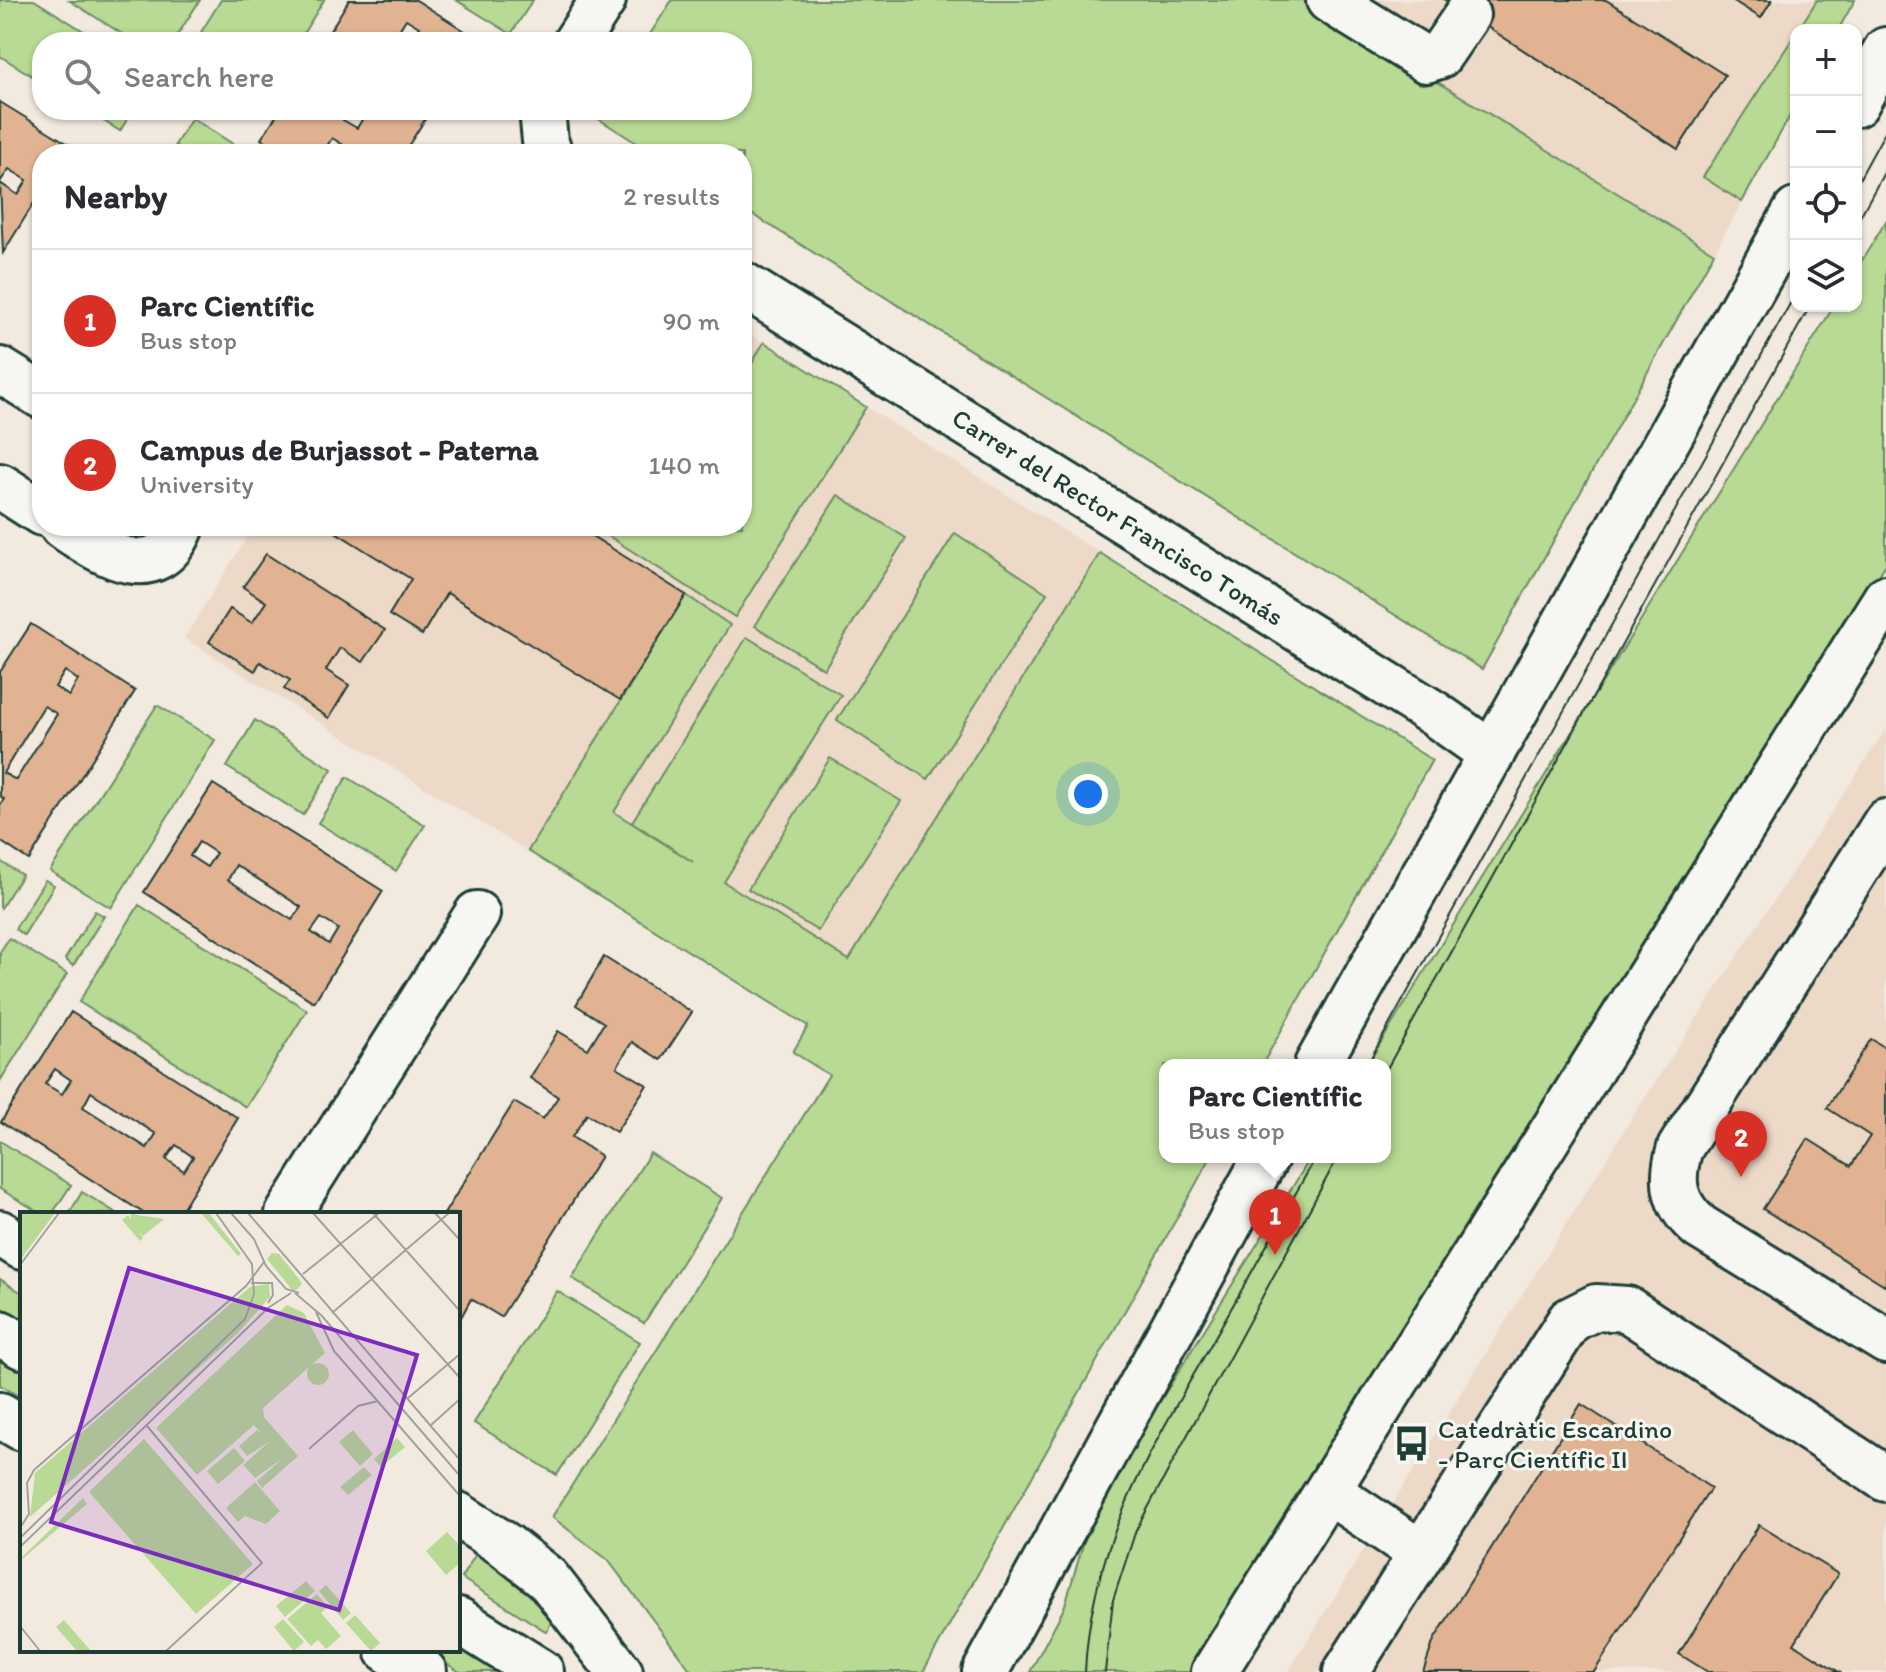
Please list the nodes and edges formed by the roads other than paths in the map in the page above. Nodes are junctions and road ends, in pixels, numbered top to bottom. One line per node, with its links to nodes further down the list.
1 (603, 0): 4 (street)
2 (1329, 0): 3 (street)
3 (1467, 15)
4 (582, 32)
5 (1886, 50): 6 (street)
6 (1860, 96)
7 (1790, 222): 16 (street)
8 (752, 290): 16 (street, Carrer del Rector Francisco Tomás)
9 (0, 370): 10 (street)
10 (32, 390)
11 (0, 486): 12 (street)
12 (32, 507)
13 (77, 536): 14 (street)
14 (178, 536)
15 (1886, 598): 31 (street)
16 (1492, 754): 19 (street)
17 (1886, 822): 25 (street)
18 (477, 914): 21 (street)
19 (1320, 1059)
20 (1263, 1163): 29 (street)
21 (289, 1212)
22 (0, 1233): 23 (street)
23 (20, 1246)
24 (0, 1333): 26 (street)
25 (1886, 1341)
26 (20, 1345)
27 (0, 1415): 28 (street)
28 (20, 1427)
29 (1097, 1466): 39 (street); 40 (street)
30 (1886, 1479): 33 (street)
31 (1328, 1491): 33 (street); 41 (street)
32 (460, 1516): 38 (street)
33 (1421, 1553): 42 (street)
34 (460, 1621): 37 (street)
35 (391, 1652): 36 (street)
36 (424, 1672)
37 (541, 1672)
38 (620, 1672)
39 (985, 1672)
40 (1015, 1672)
41 (1214, 1672)
42 (1346, 1672)

